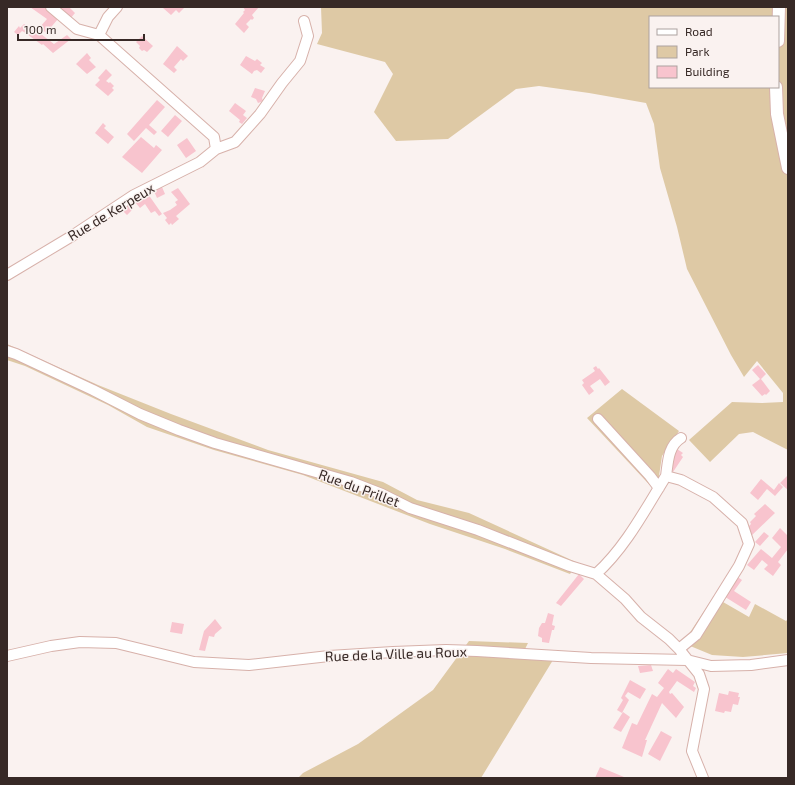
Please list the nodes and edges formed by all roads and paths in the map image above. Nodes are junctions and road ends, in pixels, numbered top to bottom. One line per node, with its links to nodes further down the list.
1 (51, 7): 4 (street)
2 (117, 7): 4 (street)
3 (304, 21): 6 (street, Rue de Kerpeux)
4 (100, 35): 6 (street)
5 (776, 88): 7 (street)
6 (216, 149): 8 (street, Rue de Kerpeux)
7 (788, 168)
8 (7, 275)
9 (7, 351): 14 (street, Rue du Prillet)
10 (598, 420): 13 (street)
11 (681, 438): 12 (street)
12 (666, 476): 13 (street); 15 (street)
13 (659, 488): 14 (street)
14 (596, 574): 15 (street, Rue du Prillet)
15 (679, 650): 17 (street, Rue du Prillet)
16 (7, 656): 17 (street, Rue de la Ville au Roux)
17 (687, 660): 18 (street, Rue de la Ville au Roux); 19 (street, Rue du Prillet)
18 (788, 660)
19 (702, 778)

